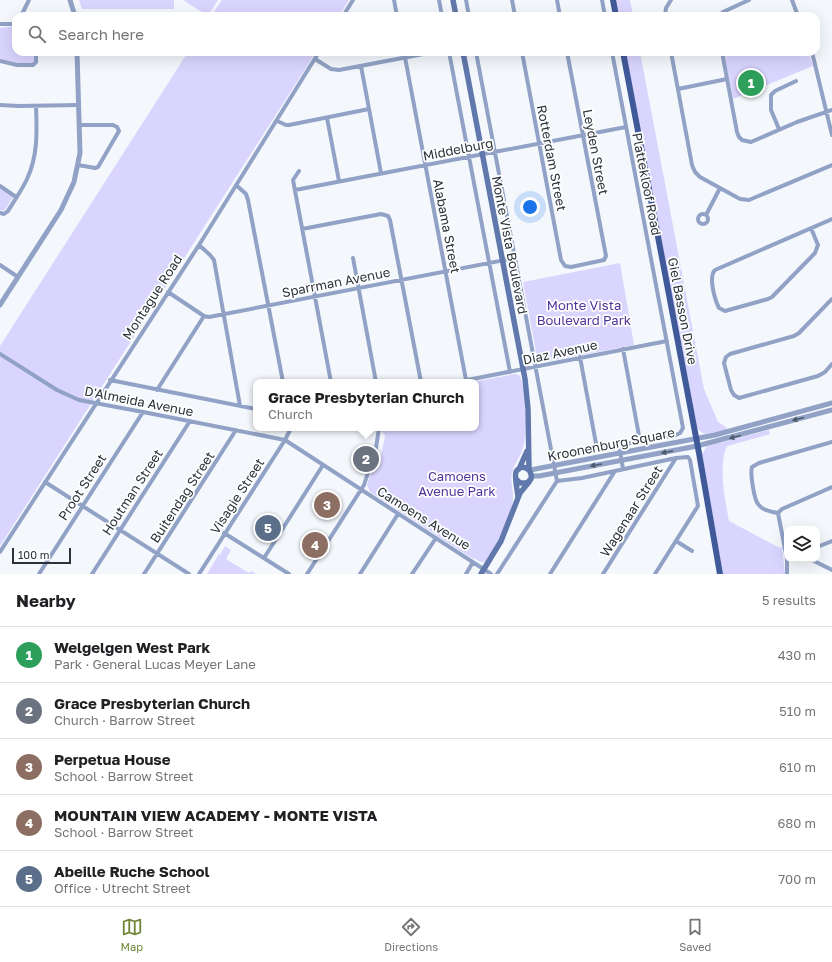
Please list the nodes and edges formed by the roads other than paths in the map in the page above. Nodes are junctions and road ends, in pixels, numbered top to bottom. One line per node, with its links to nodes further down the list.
1 (29, 0): 15 (street)
2 (70, 0): 16 (street)
3 (353, 0): 17 (street)
4 (394, 0): 18 (street)
5 (439, 0): 19 (street)
6 (453, 0): 20 (main road)
7 (466, 0): 21 (street)
8 (512, 0): 22 (street)
9 (557, 0): 23 (street)
10 (602, 0): 24 (street)
11 (613, 0): 25 (main road)
12 (671, 0): 26 (street)
13 (749, 0): 27 (street)
14 (792, 0): 28 (street)
15 (23, 12)
16 (74, 12)
17 (346, 12)
18 (396, 12)
19 (441, 12)
20 (455, 12)
21 (468, 12)
22 (514, 12)
23 (559, 12)
24 (604, 12)
25 (615, 12)
26 (666, 12)
27 (723, 12)
28 (796, 12)
29 (0, 24): 30 (street)
30 (12, 24)
31 (36, 56): 47 (street)
32 (77, 56): 53 (street)
33 (317, 56): 46 (street, Montague Road)
34 (411, 56): 45 (street)
35 (450, 56): 68 (street, Monte Vista Boulevard)
36 (464, 56): 67 (main road, Monte Vista Boulevard)
37 (477, 56): 66 (street, Monte Vista Boulevard)
38 (523, 56): 65 (street, Rotterdam Street)
39 (568, 56): 63 (street, Leyden Street)
40 (613, 56): 61 (street, Plattekloof Road)
41 (624, 56): 130 (main road, Giel Basson Drive)
42 (672, 56): 51 (street)
43 (723, 56): 49 (street)
44 (813, 56): 57 (street)
45 (405, 57): 48 (street); 70 (street, Alabama Street)
46 (315, 59): 48 (street); 59 (street, Montague Road)
47 (0, 61)
48 (361, 66): 55 (street)
49 (727, 79): 51 (street); 62 (street)
50 (796, 81): 62 (street)
51 (678, 89): 77 (street)
52 (0, 105): 54 (street)
53 (79, 105): 54 (street); 60 (street)
54 (36, 106): 79 (street)
55 (369, 109): 58 (street); 73 (street)
56 (832, 110): 57 (street)
57 (826, 113): 62 (street); 64 (street)
58 (328, 118): 59 (street); 74 (street)
59 (277, 121): 75 (street, Montague Road)
60 (79, 126): 69 (street); 69 (street)
61 (626, 127): 63 (street, Middelburg); 103 (street, Plattekloof Road)
62 (779, 129)
63 (583, 135): 65 (street, Middelburg); 91 (street, Leyden Street)
64 (832, 135)
65 (540, 143): 66 (street, Middelburg); 91 (street, Rotterdam Street)
66 (495, 152): 67 (street, Middelburg); 87 (street, Monte Vista Boulevard)
67 (482, 154): 68 (street, Middelburg); 88 (main road, Monte Vista Boulevard)
68 (469, 157): 70 (street, Middelburg); 89 (street, Monte Vista Boulevard)
69 (78, 165): 93 (street)
70 (424, 165): 73 (street, Middelburg); 92 (street, Alabama Street)
71 (832, 165): 77 (street)
72 (299, 171): 78 (street)
73 (381, 173): 74 (street, Middelburg)
74 (339, 181): 78 (street, Middelburg)
75 (236, 185): 85 (street, Montague Road); 100 (street)
76 (0, 186): 79 (street)
77 (720, 188): 81 (street)
78 (295, 190): 84 (street)
79 (16, 197): 80 (street)
80 (2, 213)
81 (706, 215)
82 (832, 219): 83 (street)
83 (811, 228): 83 (street)
84 (302, 229): 94 (street); 97 (street)
85 (198, 245): 96 (street, Montague Road); 101 (street)
86 (353, 258): 95 (street)
87 (515, 258): 88 (street, Sparrman Avenue); 108 (street, Monte Vista Boulevard)
88 (502, 261): 89 (street, Sparrman Avenue); 109 (main road, Monte Vista Boulevard)
89 (489, 263): 92 (street, Sparrman Avenue); 110 (street, Monte Vista Boulevard)
90 (0, 265): 93 (street)
91 (564, 266)
92 (445, 272): 94 (street, Sparrman Avenue); 115 (street, Alabama Street)
93 (18, 277): 99 (street)
94 (402, 280): 95 (street, Sparrman Avenue); 114 (street)
95 (359, 287): 97 (street, Sparrman Avenue); 113 (street)
96 (168, 292): 102 (street); 117 (street, Montague Road)
97 (315, 296): 100 (street, Sparrman Avenue); 112 (street)
98 (832, 299): 107 (street)
99 (0, 305)
100 (268, 305): 101 (street, Sparrman Avenue); 111 (street)
101 (224, 315): 102 (street, Sparrman Avenue); 121 (street)
102 (204, 316): 118 (street)
103 (667, 341): 104 (street, Diaz Avenue); 129 (street, Plattekloof Road)
104 (623, 349): 106 (street, Diaz Avenue); 132 (street)
105 (0, 354): 119 (street, D'Almeida Avenue)
106 (580, 357): 108 (street, Diaz Avenue); 137 (street)
107 (832, 364)
108 (536, 366): 109 (street, Diaz Avenue); 139 (street, Monte Vista Boulevard)
109 (523, 369): 110 (street, Diaz Avenue); 134 (main road, Monte Vista Boulevard)
110 (510, 372): 116 (street, Diaz Avenue)
111 (282, 379)
112 (330, 379)
113 (375, 379)
114 (420, 379)
115 (466, 379)
116 (472, 379)
117 (110, 380): 118 (street, D'Almeida Avenue); 119 (street, Montague Road)
118 (157, 390): 121 (street, D'Almeida Avenue)
119 (96, 403): 124 (street, D'Almeida Avenue); 151 (street, Montague Road)
120 (832, 403): 130 (street, Kroonenburg Square)
121 (240, 406): 122 (street, D'Almeida Avenue)
122 (253, 408)
123 (832, 410): 136 (street, Kroonenburg Square, one-way to 136)
124 (143, 412): 125 (street, D'Almeida Avenue); 155 (street, Proot Street)
125 (190, 421): 126 (street, D'Almeida Avenue); 158 (street, Houtman Street)
126 (236, 430): 131 (street, D'Almeida Avenue); 167 (street, Buitendag Street)
127 (289, 431): 131 (street, Visagie Street)
128 (379, 431): 153 (street)
129 (676, 435): 132 (street, Kroonenburg Square)
130 (696, 439): 136 (main road, Giel Basson Drive); 138 (street, Kroonenburg Square)
131 (285, 440): 142 (street, Camoens Avenue); 159 (street, Visagie Street)
132 (640, 441): 135 (street, Kroonenburg Square)
133 (832, 442): 156 (street)
134 (528, 443): 144 (main road, Monte Vista Boulevard); 148 (main road, Monte Vista Boulevard)
135 (619, 445): 137 (street, Kroonenburg Square); 138 (street)
136 (697, 446): 141 (street, Kroonenburg Square, one-way to 141); 189 (main road, Giel Basson Drive)
137 (597, 449): 139 (street, Kroonenburg Square)
138 (621, 453): 141 (street); 143 (street, Kroonenburg Square)
139 (553, 457): 143 (street, Monte Vista Boulevard)
140 (676, 458): 145 (street, Kroonenburg Square); 161 (street, Kroonenburg Square); 187 (street, Wagenaar Street)
141 (622, 461): 145 (street); 147 (street, Kroonenburg Square, one-way to 147)
142 (323, 465): 153 (street, Camoens Avenue); 168 (street)
143 (555, 465): 147 (street, Monte Vista Boulevard); 148 (street, Kroonenburg Square)
144 (519, 469): 148 (main road); 149 (main road, Monte Vista Boulevard)
145 (624, 469): 146 (street, Kroonenburg Square)
146 (615, 471): 150 (street, Kroonenburg Square); 186 (street)
147 (556, 473): 148 (street, Kroonenburg Square); 150 (street, Monte Vista Boulevard)
148 (530, 474): 149 (main road); 154 (main road)
149 (516, 480): 154 (main road)
150 (557, 481): 185 (street)
151 (45, 482): 155 (street); 166 (street, Montague Road)
152 (832, 487): 156 (street)
153 (361, 490): 157 (street, Camoens Avenue); 180 (street)
154 (518, 500): 173 (main road)
155 (83, 506): 158 (street); 174 (street, Proot Street)
156 (778, 513): 163 (street)
157 (398, 514): 160 (street, Camoens Avenue); 181 (street)
158 (120, 530): 167 (street); 175 (street, Houtman Street)
159 (224, 533): 168 (street); 178 (street, Visagie Street)
160 (436, 538): 169 (street, Camoens Avenue); 182 (street)
161 (676, 541): 165 (street); 188 (street)
162 (832, 541): 164 (street)
163 (784, 544)
164 (820, 546)
165 (692, 551)
166 (0, 552)
167 (158, 554): 176 (street, Buitendag Street); 177 (street)
168 (264, 558): 179 (street)
169 (473, 562): 173 (street, Camoens Avenue); 183 (street)
170 (787, 562): 190 (street)
171 (816, 562): 172 (street)
172 (832, 570)
173 (483, 572): 184 (street, Camoens Avenue)
174 (39, 574)
175 (92, 574)
176 (144, 574)
177 (190, 574)
178 (199, 574)
179 (289, 574)
180 (307, 574)
181 (360, 574)
182 (412, 574)
183 (466, 574)
184 (491, 574)
185 (497, 574)
186 (550, 574)
187 (603, 574)
188 (656, 574)
189 (720, 574)
190 (787, 574)

